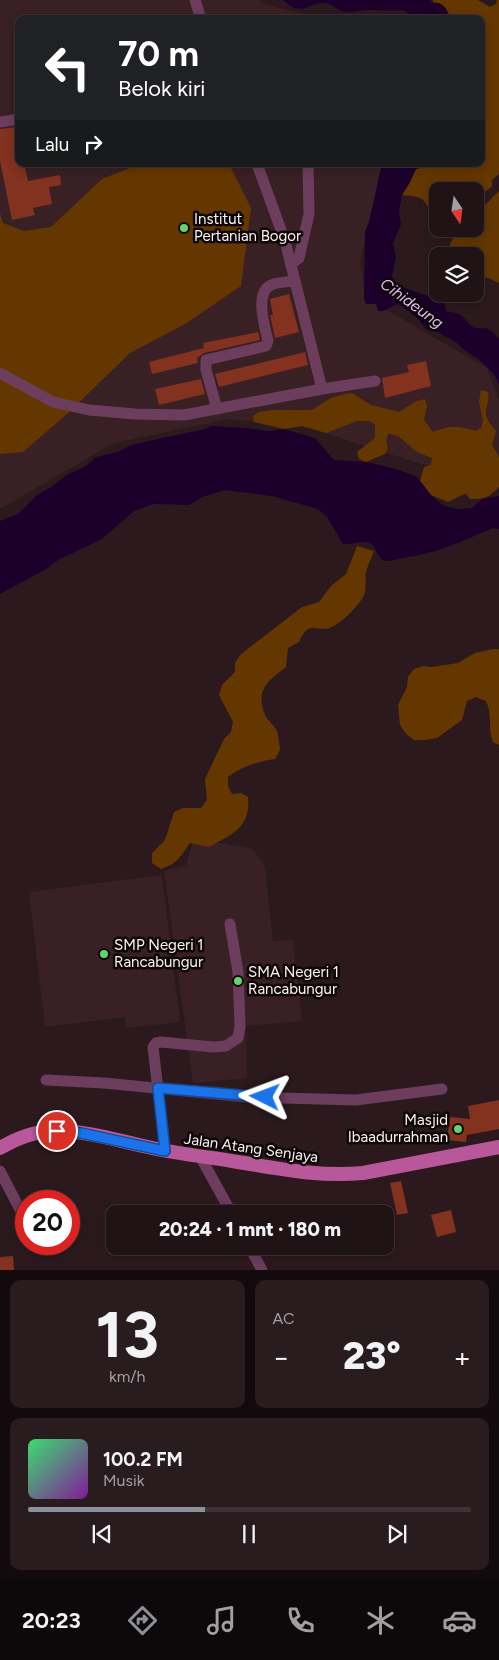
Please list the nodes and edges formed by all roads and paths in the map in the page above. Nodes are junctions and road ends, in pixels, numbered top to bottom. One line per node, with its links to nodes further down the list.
1 (195, 0): 2 (street)
2 (200, 15)
3 (15, 120): 4 (street)
4 (0, 122)
5 (258, 167): 7 (street)
6 (308, 167): 7 (street)
7 (291, 264): 8 (street)
8 (295, 281): 11 (street); 12 (street)
9 (0, 372): 12 (street)
10 (375, 380): 11 (street)
11 (322, 389): 12 (street)
12 (217, 408)
13 (230, 924): 15 (street)
14 (46, 1080): 15 (street)
15 (158, 1088): 16 (street); 19 (street)
16 (442, 1089)
17 (499, 1146): 20 (main road, Jalan Atang Senjaya)
18 (0, 1148): 19 (main road, Jalan Atang Senjaya)
19 (165, 1151): 20 (main road, Jalan Atang Senjaya)
20 (201, 1158): 23 (street)
21 (0, 1170): 22 (street)
22 (15, 1199)
23 (227, 1205)
24 (254, 1255): 25 (street)
25 (262, 1270)

